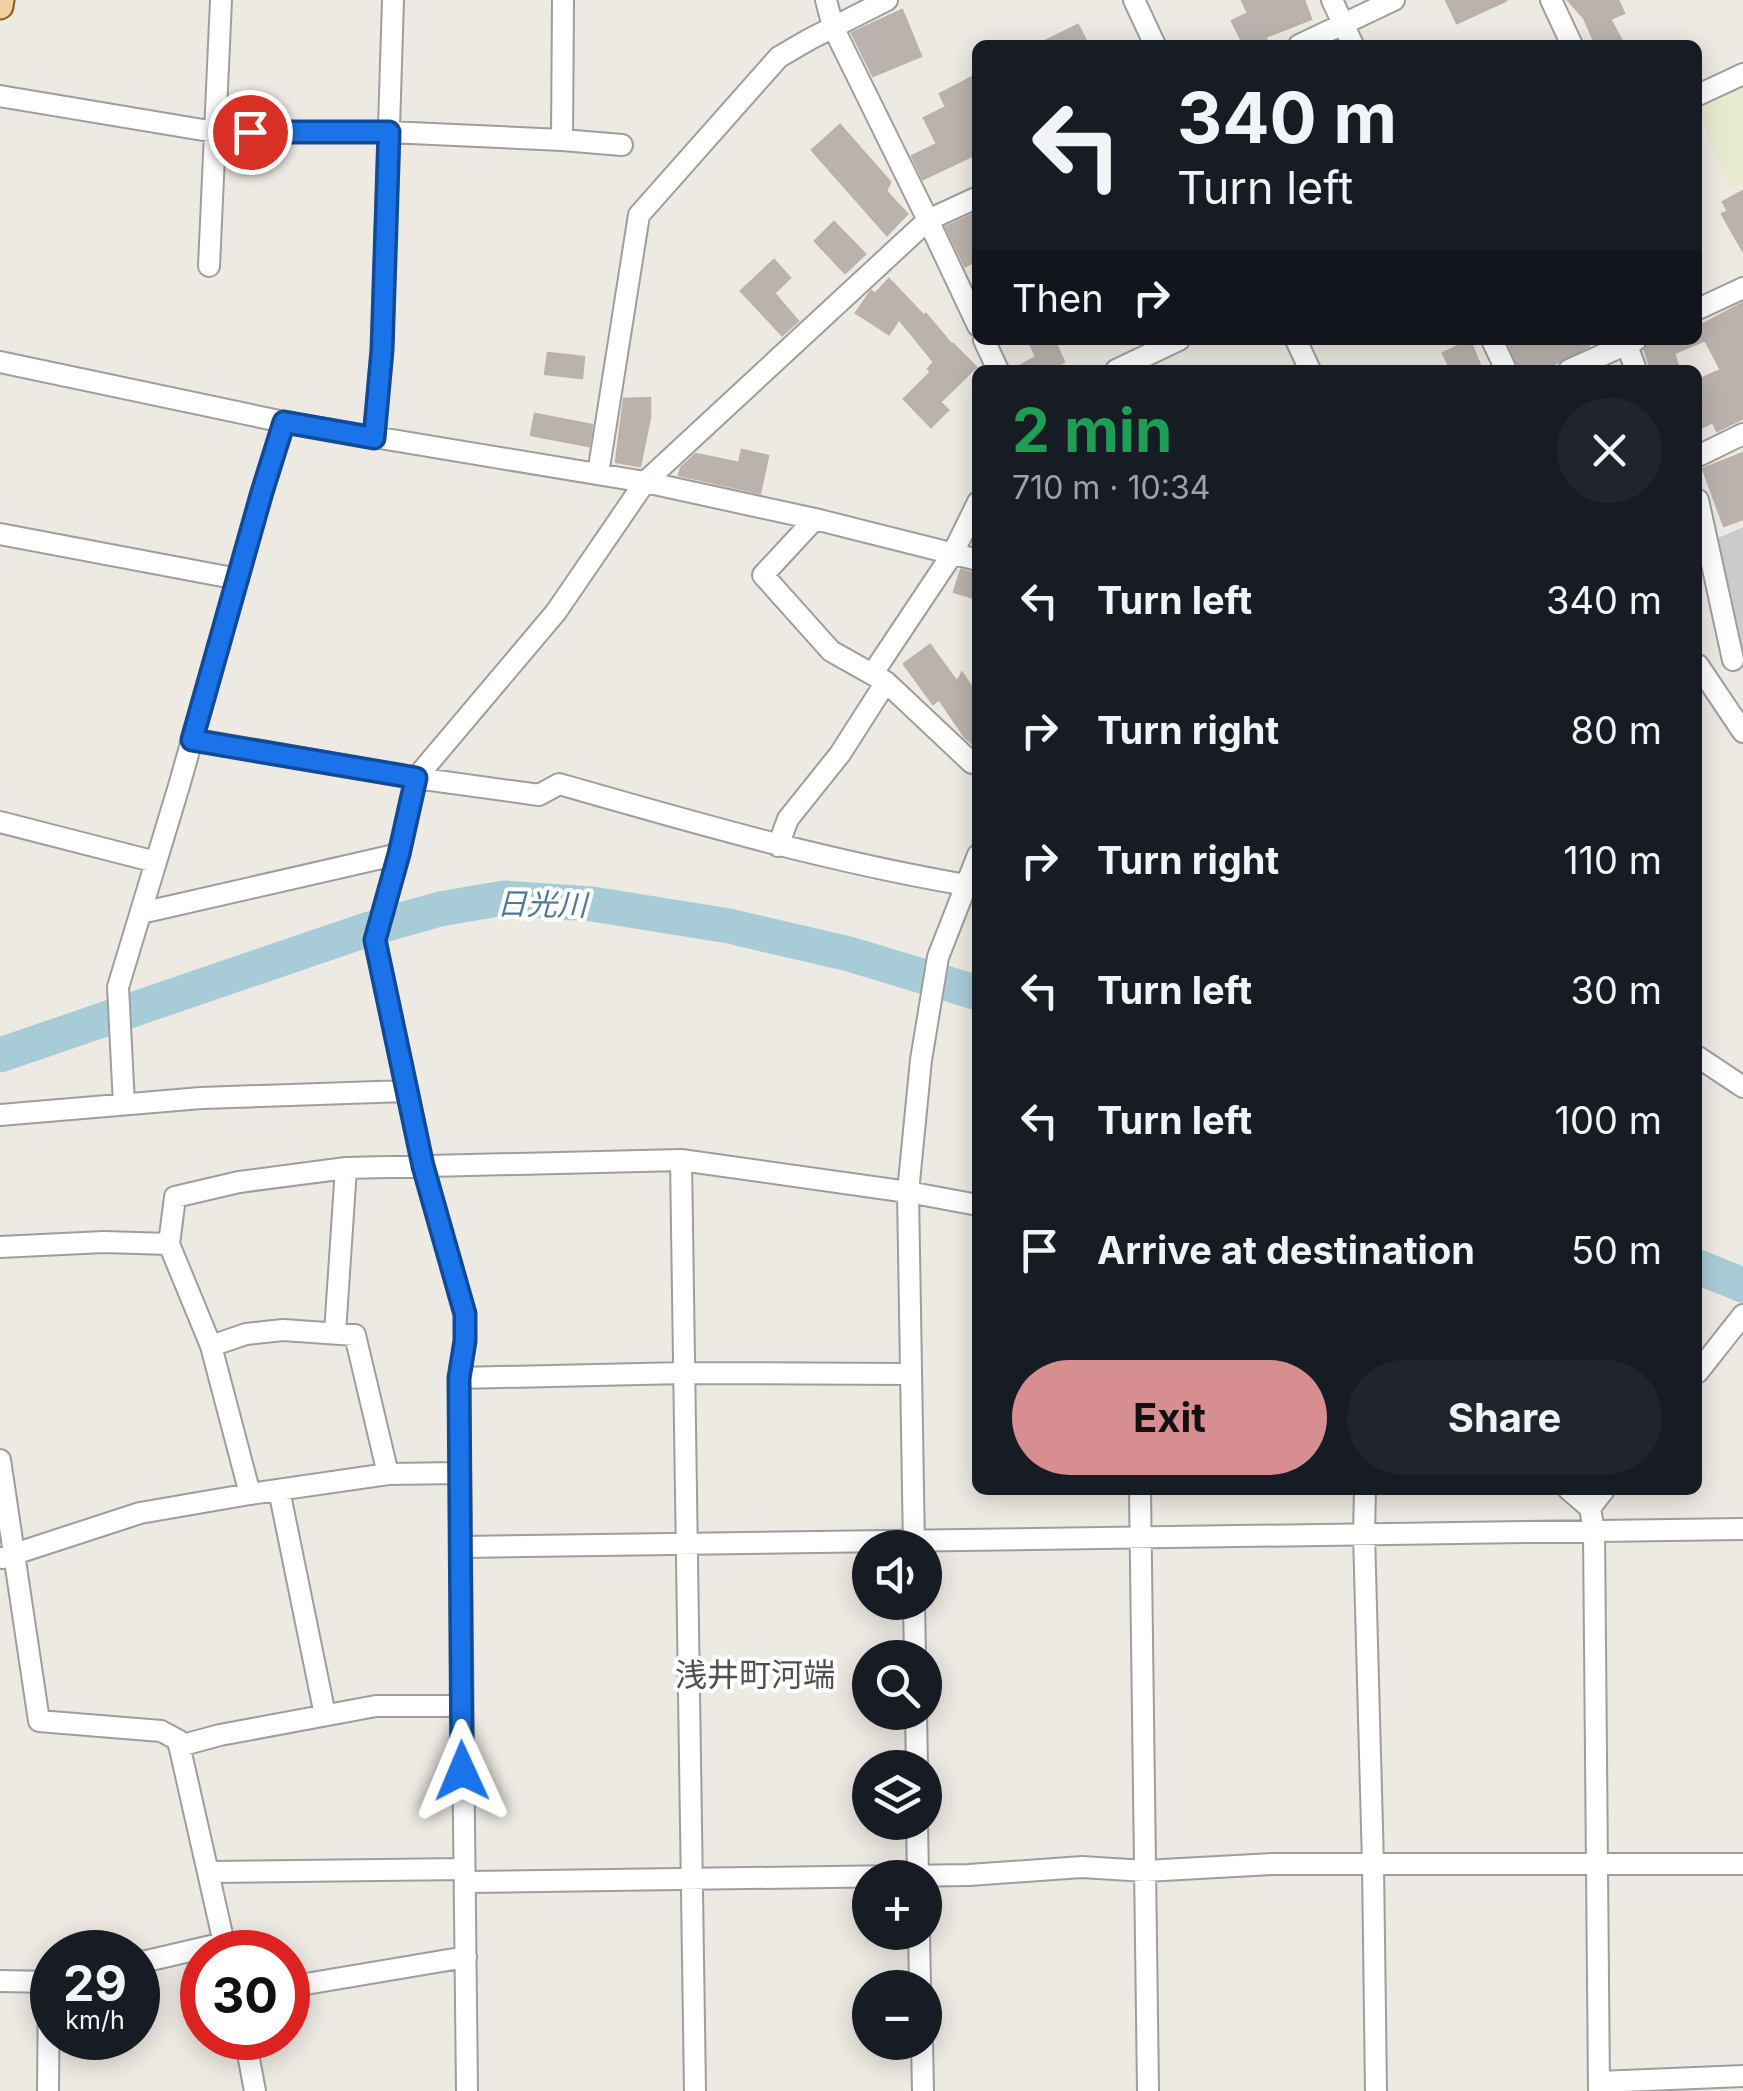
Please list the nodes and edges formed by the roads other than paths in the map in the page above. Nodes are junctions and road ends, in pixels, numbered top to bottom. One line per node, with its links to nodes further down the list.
1 (222, 0): 19 (street)
2 (392, 0): 20 (street)
3 (563, 0): 21 (street)
4 (826, 0): 11 (street)
5 (887, 0): 11 (street)
6 (1134, 0): 12 (street)
7 (1332, 0): 10 (street)
8 (1394, 0): 10 (street)
9 (1551, 0): 15 (street)
10 (1344, 24): 13 (street); 14 (street)
11 (833, 27): 24 (street); 38 (street)
12 (1154, 40)
13 (1310, 40)
14 (1351, 40)
15 (1570, 40)
16 (1743, 74): 17 (street)
17 (1702, 93)
18 (0, 96): 19 (street)
19 (214, 132): 20 (street); 25 (street)
20 (389, 132): 21 (street); 36 (street)
21 (562, 140): 22 (street)
22 (622, 146)
23 (972, 200): 24 (street)
24 (928, 220): 28 (street); 39 (street)
25 (209, 266)
26 (1743, 288): 27 (street)
27 (1702, 307)
28 (972, 313)
29 (1168, 345): 32 (street)
30 (1623, 345): 33 (street)
31 (0, 362): 34 (street)
32 (1126, 365)
33 (1581, 365)
34 (284, 422): 36 (street); 46 (street)
35 (1743, 434): 37 (street)
36 (374, 438): 38 (street)
37 (1702, 454)
38 (598, 474): 39 (street)
39 (646, 482): 42 (street); 54 (street)
40 (972, 514): 44 (street)
41 (1702, 516): 47 (street)
42 (815, 519): 44 (street); 50 (street)
43 (0, 534): 46 (street)
44 (953, 553): 45 (street); 50 (street)
45 (972, 558)
46 (238, 578): 52 (street)
47 (1738, 658): 48 (street)
48 (1702, 663)
49 (1702, 670): 51 (street)
50 (880, 677): 53 (street); 56 (street)
51 (1743, 732)
52 (192, 740): 54 (street); 58 (street)
53 (972, 763)
54 (416, 778): 56 (street); 57 (street)
55 (0, 822): 58 (street)
56 (778, 846): 60 (street)
57 (399, 854): 61 (street); 64 (street)
58 (156, 862): 61 (street)
59 (972, 870): 60 (street)
60 (966, 885): 70 (street)
61 (141, 913): 65 (street)
62 (1702, 1060): 63 (street)
63 (1743, 1087)
64 (406, 1091): 65 (street); 68 (street)
65 (124, 1104): 66 (street)
66 (0, 1114)
67 (681, 1160): 68 (street); 70 (street); 78 (street)
68 (423, 1166): 69 (street); 80 (street)
69 (346, 1168): 72 (street); 75 (street)
70 (908, 1192): 71 (street); 79 (street)
71 (972, 1204)
72 (169, 1244): 73 (street); 76 (street)
73 (0, 1247)
74 (1743, 1315): 77 (street)
75 (335, 1334): 76 (street); 83 (street)
76 (211, 1346): 85 (street)
77 (1702, 1367)
78 (684, 1373): 79 (street); 80 (street); 97 (street)
79 (909, 1374): 92 (street)
80 (459, 1378): 82 (street)
81 (0, 1460): 100 (street)
82 (459, 1473): 83 (street); 99 (street)
83 (388, 1474): 84 (street)
84 (279, 1490): 85 (street); 102 (street)
85 (250, 1494): 100 (street)
86 (1140, 1495): 95 (street)
87 (1366, 1495): 94 (street)
88 (1575, 1495): 90 (street)
89 (1600, 1495): 90 (street)
90 (1590, 1508): 93 (street)
91 (1743, 1529): 93 (street)
92 (914, 1530)
93 (1594, 1531): 94 (street); 106 (street)
94 (1364, 1534): 95 (street); 104 (street)
95 (1140, 1537): 96 (street); 107 (street)
96 (942, 1543)
97 (688, 1544): 98 (street); 99 (street); 112 (street)
98 (852, 1544)
99 (462, 1547): 101 (street)
100 (6, 1558): 103 (street)
101 (462, 1706): 102 (street); 109 (street)
102 (326, 1715): 103 (street)
103 (180, 1746): 108 (street)
104 (1373, 1864): 106 (street); 107 (street); 129 (street)
105 (1743, 1864): 106 (street)
106 (1598, 1865): 122 (street)
107 (1145, 1870): 110 (street); 128 (street)
108 (209, 1872): 109 (street); 113 (street)
109 (465, 1875): 112 (street); 114 (street)
110 (942, 1876)
111 (852, 1877): 112 (street)
112 (692, 1879): 126 (street)
113 (221, 1930)
114 (466, 1957): 117 (street); 125 (street)
115 (0, 1981): 116 (street)
116 (30, 1982)
117 (310, 1983)
118 (49, 2060): 123 (street)
119 (249, 2060): 124 (street)
120 (922, 2060): 127 (street)
121 (1743, 2076): 122 (street)
122 (1599, 2087)
123 (48, 2091)
124 (255, 2091)
125 (467, 2091)
126 (695, 2091)
127 (922, 2091)
128 (1148, 2091)
129 (1376, 2091)

